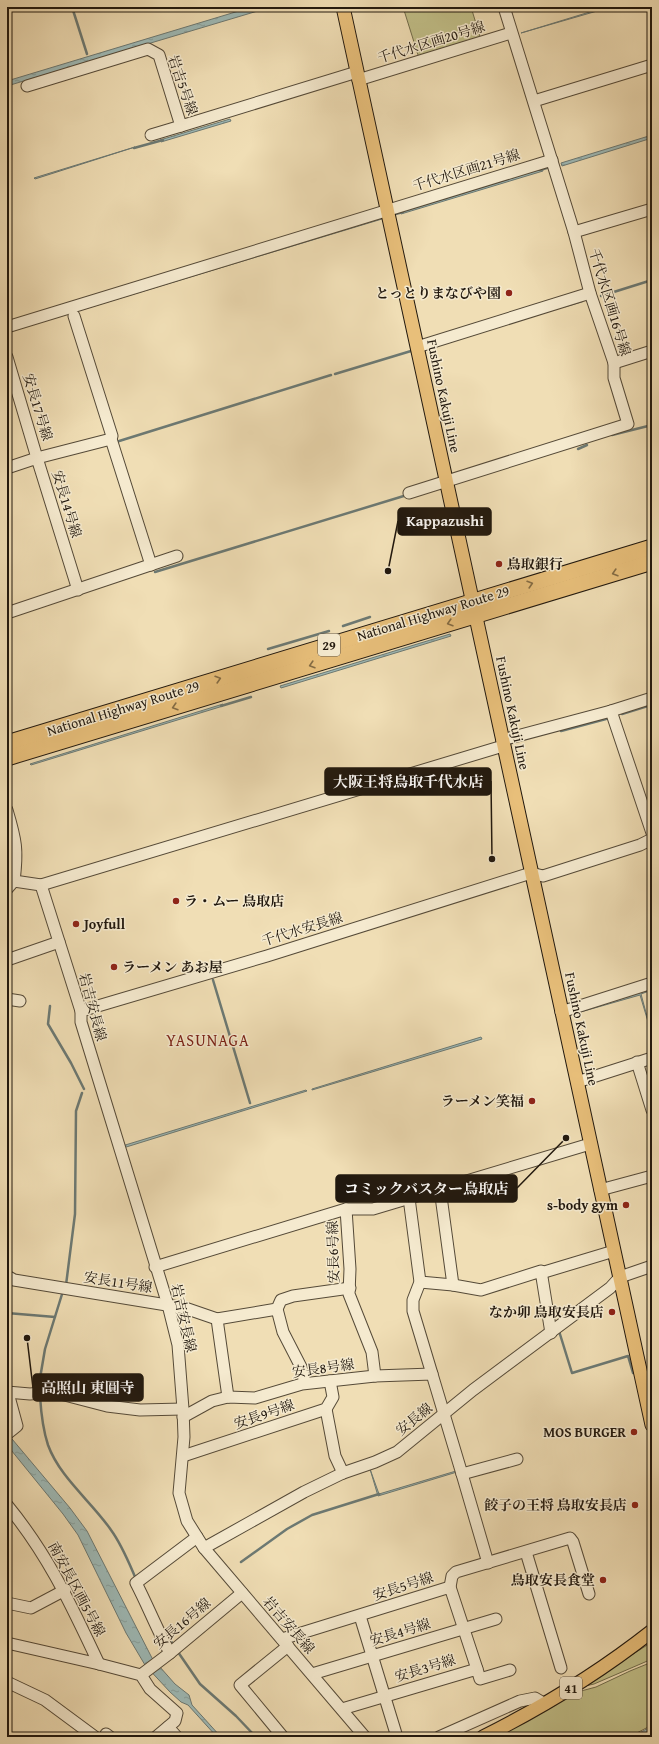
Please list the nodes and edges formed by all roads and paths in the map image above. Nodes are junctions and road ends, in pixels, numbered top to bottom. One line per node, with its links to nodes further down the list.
1 (343, 7): 5 (main road, Fushino Kakuji Line)
2 (504, 7): 3 (street, 千代水区画16号線)
3 (512, 33): 5 (street, 千代水区画20号線); 7 (street, 千代水区画16号線)
4 (652, 65): 7 (street)
5 (358, 76): 8 (street, 岩吉5号線); 11 (main road, Fushino Kakuji Line)
6 (27, 86): 8 (street, 岩吉5号線)
7 (534, 101): 10 (street, 千代水区画16号線)
8 (181, 126): 9 (street)
9 (151, 135)
10 (552, 160): 11 (street, 千代水区画21号線); 13 (street, 千代水区画16号線)
11 (388, 209): 16 (street, 千代水区画21号線); 17 (main road, Fushino Kakuji Line)
12 (652, 209): 13 (street)
13 (574, 232): 14 (street, 千代水区画16号線)
14 (590, 293): 17 (street); 20 (street, 千代水区画16号線)
15 (74, 316): 21 (street)
16 (7, 327)
17 (417, 347): 24 (main road, Fushino Kakuji Line)
18 (652, 351): 20 (street)
19 (7, 357): 22 (street, 安長17号線)
20 (614, 363): 24 (street, 千代水区画16号線)
21 (111, 439): 22 (street, 安長17号線); 29 (street)
22 (37, 458): 23 (street, 安長14号線); 30 (street, 安長14号線)
23 (7, 468)
24 (446, 480): 25 (street); 31 (main road, Fushino Kakuji Line)
25 (408, 493)
26 (652, 547): 31 (highway, National Highway Route 29 / 29, one-way to 26)
27 (177, 556): 29 (street)
28 (652, 562): 31 (highway, National Highway Route 29 / 29, one-way to 31)
29 (151, 565): 30 (street)
30 (78, 590): 32 (street)
31 (474, 608): 35 (highway, National Highway Route 29 / 29, one-way to 31); 36 (main road, Fushino Kakuji Line); 37 (highway, National Highway Route 29 / 29, one-way to 37)
32 (7, 613)
33 (652, 698): 34 (street)
34 (611, 711): 36 (street); 39 (street)
35 (7, 743)
36 (502, 743): 41 (main road, Fushino Kakuji Line); 43 (street)
37 (7, 758)
38 (7, 810): 42 (street)
39 (652, 833)
40 (652, 839): 41 (street)
41 (531, 872): 49 (street, 千代水安長線); 50 (main road, Fushino Kakuji Line)
42 (10, 885): 43 (street)
43 (41, 886): 44 (street, 岩吉安長線)
44 (59, 942): 45 (street); 49 (street, 岩吉安長線)
45 (7, 960)
46 (652, 983): 50 (street)
47 (7, 999): 48 (street)
48 (20, 1001)
49 (81, 1011): 63 (street, 岩吉安長線)
50 (561, 1012): 53 (main road, Fushino Kakuji Line)
51 (652, 1058): 52 (street)
52 (637, 1062): 53 (street); 54 (street)
53 (577, 1082): 55 (main road, Fushino Kakuji Line)
54 (652, 1110)
55 (590, 1144): 57 (street, 安長6号線); 58 (main road, Fushino Kakuji Line)
56 (652, 1176): 58 (street)
57 (440, 1189): 59 (street, 安長6号線); 68 (street)
58 (600, 1190): 61 (main road, Fushino Kakuji Line)
59 (408, 1198): 60 (street, 安長6号線); 67 (street)
60 (346, 1208): 63 (street); 69 (street, 安長6号線)
61 (614, 1251): 64 (street); 66 (main road, Fushino Kakuji Line)
62 (652, 1266): 66 (street)
63 (155, 1267): 70 (street, 岩吉安長線)
64 (541, 1273): 68 (street); 73 (street)
65 (7, 1276): 70 (street, 安長11号線)
66 (620, 1277): 73 (street, 安長線); 83 (main road, Fushino Kakuji Line)
67 (420, 1282): 68 (street); 74 (street)
68 (453, 1285)
69 (350, 1288): 71 (street); 75 (street, 安長6号線)
70 (168, 1305): 72 (street, 安長11号線); 81 (street, 岩吉安長線)
71 (277, 1308): 72 (street); 77 (street)
72 (216, 1319): 79 (street)
73 (551, 1333): 82 (street, 安長線)
74 (432, 1374): 75 (street, 安長8号線); 82 (street)
75 (375, 1376): 76 (street, 安長8号線)
76 (330, 1381): 77 (street, 安長8号線); 80 (street)
77 (305, 1384): 79 (street, 安長8号線)
78 (8, 1392): 81 (street, 安長8号線); 84 (street)
79 (228, 1397): 81 (street, 安長8号線)
80 (326, 1409): 85 (street, 安長9号線); 87 (street)
81 (183, 1413): 85 (street, 岩吉安長線)
82 (444, 1414): 87 (street, 安長線); 88 (street)
83 (651, 1419)
84 (7, 1434)
85 (183, 1456): 91 (street, 岩吉安長線)
86 (517, 1459): 88 (street)
87 (343, 1473): 92 (street, 安長線)
88 (462, 1474): 94 (street)
89 (7, 1505): 90 (street, 南安長区画5号線)
90 (11, 1517): 96 (street, 南安長区画5号線)
91 (197, 1537): 92 (street, 岩吉安長線); 106 (street)
92 (204, 1548): 97 (street, 岩吉安長線)
93 (526, 1552): 94 (street); 98 (street); 110 (street)
94 (488, 1563): 95 (street)
95 (450, 1587): 100 (street, 安長5号線); 102 (street, 安長5号線)
96 (65, 1590): 99 (street); 108 (street, 南安長区画5号線)
97 (242, 1593): 105 (street, 岩吉安長線); 106 (street, 安長16号線)
98 (589, 1594)
99 (7, 1603)
100 (360, 1616): 105 (street, 安長5号線); 107 (street)
101 (496, 1619): 102 (street, 安長4号線)
102 (464, 1628): 107 (street, 安長4号線); 109 (street, 安長5号線)
103 (652, 1631): 116 (main road, 41)
104 (7, 1643): 108 (street)
105 (285, 1643): 112 (street, 岩吉安長線); 122 (street)
106 (170, 1653): 113 (street, 安長16号線)
107 (372, 1656): 112 (street, 安長4号線); 115 (street)
108 (99, 1664): 113 (street)
109 (477, 1668): 111 (street, 安長3号線); 115 (street, 安長3号線)
110 (561, 1668)
111 (510, 1670)
112 (312, 1674): 117 (street, 岩吉安長線)
113 (141, 1675): 118 (street)
114 (7, 1682): 119 (street)
115 (385, 1696): 117 (street, 安長3号線); 124 (street)
116 (545, 1704): 125 (street); 126 (main road, 41)
117 (342, 1709): 123 (street, 岩吉安長線)
118 (168, 1727): 120 (street); 121 (street)
119 (95, 1737)
120 (156, 1737)
121 (177, 1737)
122 (283, 1737)
123 (365, 1737)
124 (397, 1737)
125 (438, 1737)
126 (484, 1737)

